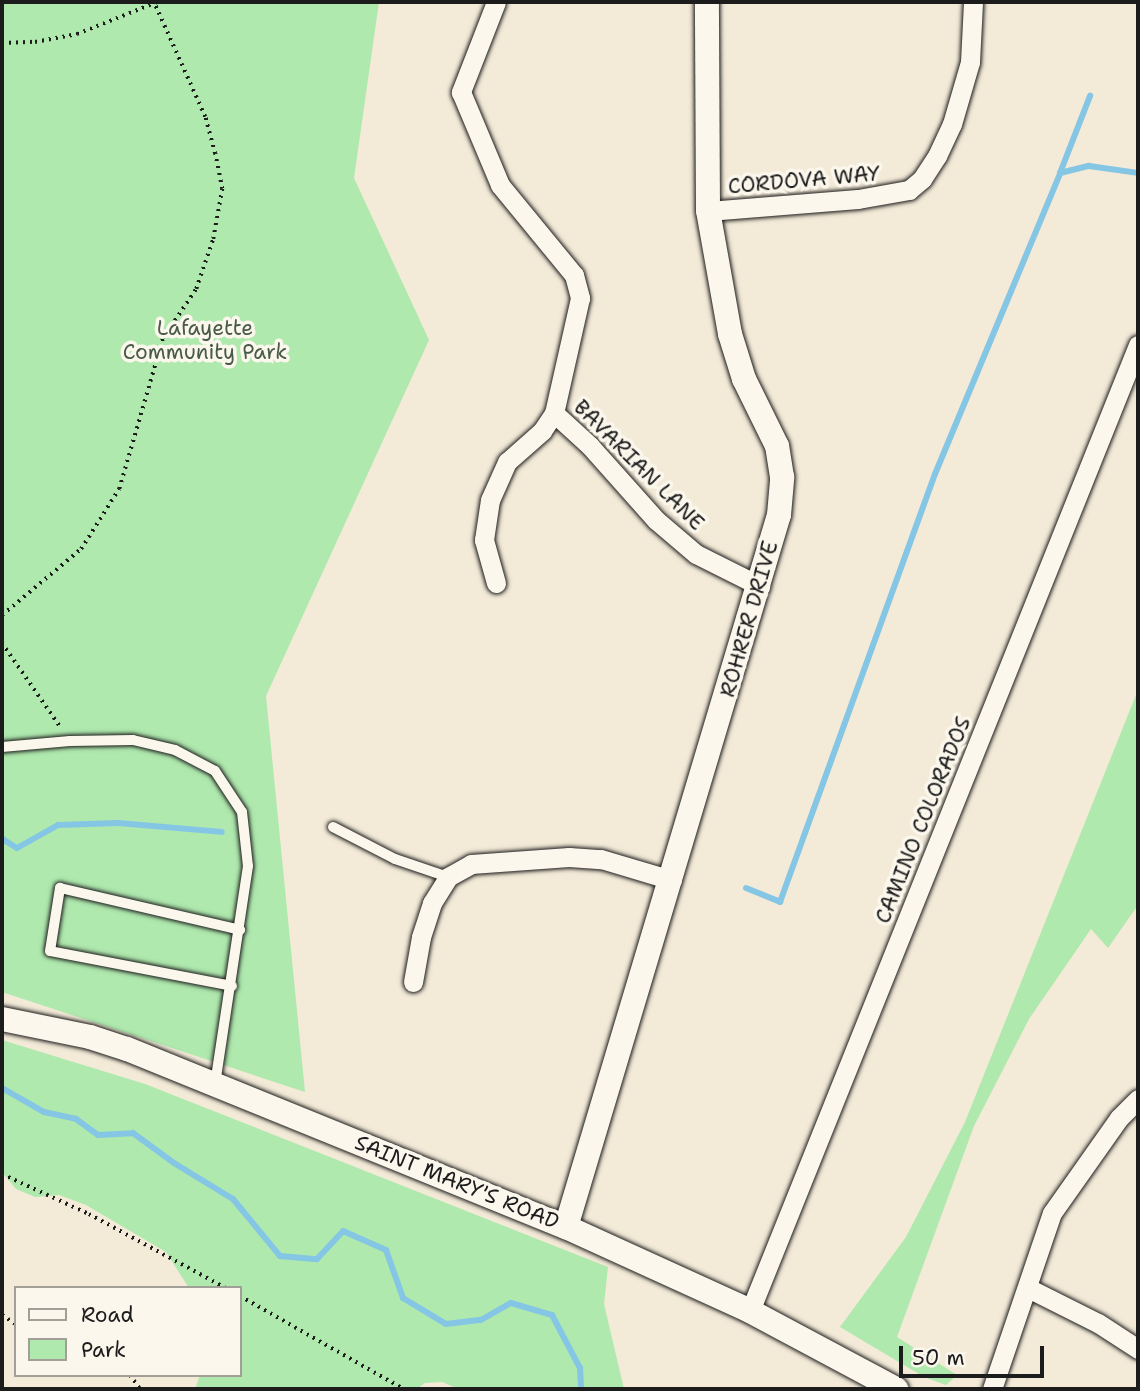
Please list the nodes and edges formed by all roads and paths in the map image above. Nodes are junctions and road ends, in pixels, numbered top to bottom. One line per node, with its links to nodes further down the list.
1 (495, 2): 8 (street, BAVARIAN LANE)
2 (707, 2): 6 (street, ROHRER DRIVE)
3 (973, 2): 6 (street, CORDOVA WAY)
4 (156, 3): 5 (path); 11 (path)
5 (2, 43)
6 (708, 211): 10 (street, ROHRER DRIVE)
7 (1138, 345): 29 (street, CAMINO COLORADOS)
8 (554, 412): 9 (street); 10 (street, BAVARIAN LANE)
9 (496, 583)
10 (760, 586): 17 (street, ROHRER DRIVE)
11 (2, 615)
12 (2, 643): 13 (path)
13 (70, 741): 14 (lane); 18 (lane)
14 (2, 747)
15 (333, 827): 16 (lane)
16 (448, 877): 17 (street); 19 (street)
17 (672, 880): 25 (street, ROHRER DRIVE)
18 (240, 930): 20 (lane); 20 (lane)
19 (413, 982)
20 (232, 986): 22 (lane)
21 (2, 1019): 22 (street, SAINT MARY'S ROAD)
22 (215, 1084): 25 (street, SAINT MARY'S ROAD)
23 (1138, 1099): 27 (street)
24 (2, 1174): 26 (path)
25 (566, 1227): 29 (street, SAINT MARY'S ROAD)
26 (222, 1286)
27 (1028, 1287): 30 (street); 33 (street)
28 (242, 1297): 31 (path)
29 (750, 1311): 32 (street, SAINT MARY'S ROAD)
30 (1138, 1349)
31 (404, 1389)
32 (896, 1389)
33 (992, 1389)

